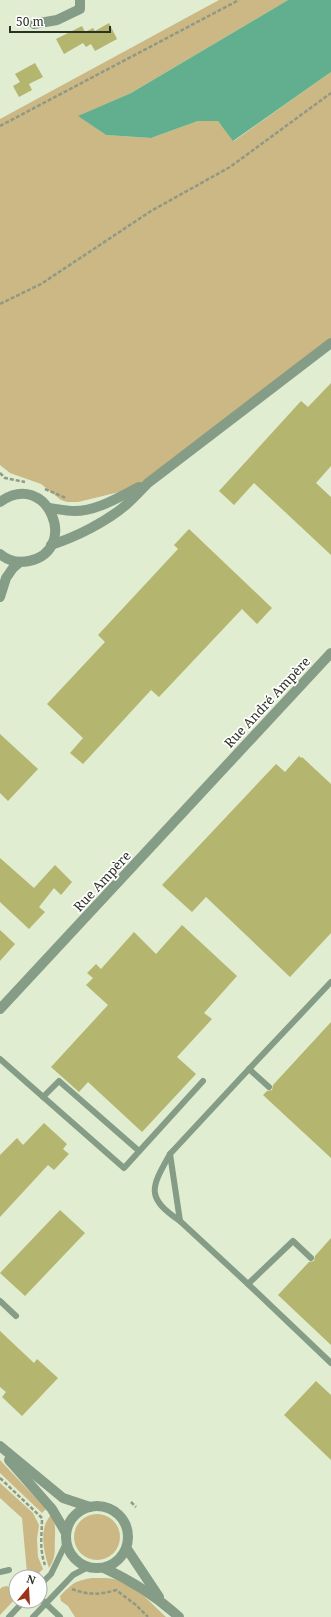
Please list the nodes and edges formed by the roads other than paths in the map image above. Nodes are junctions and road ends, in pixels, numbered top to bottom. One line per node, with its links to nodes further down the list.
1 (80, 0): 2 (street)
2 (34, 24)
3 (331, 342): 4 (street)
4 (148, 483): 6 (street); 7 (street)
5 (0, 501): 6 (street)
6 (49, 508): 7 (street)
7 (51, 545): 9 (street)
8 (0, 554): 9 (street)
9 (20, 562): 10 (street)
10 (0, 597)
11 (331, 653): 12 (street, Rue André Ampère)
12 (223, 770): 14 (street, Rue Ampère)
13 (331, 982): 16 (lane)
14 (0, 1009)
15 (0, 1059): 19 (lane)
16 (249, 1069): 18 (lane); 21 (lane)
17 (203, 1081): 20 (lane)
18 (268, 1087)
19 (43, 1097): 20 (lane); 20 (lane)
20 (139, 1151)
21 (170, 1154): 22 (lane); 22 (lane)
22 (180, 1221): 24 (lane)
23 (311, 1258): 24 (lane)
24 (248, 1284): 27 (lane)
25 (0, 1301): 26 (lane)
26 (16, 1316)
27 (331, 1363)
28 (0, 1446): 30 (street)
29 (0, 1450): 31 (street)
30 (90, 1507): 31 (street); 32 (street)
31 (66, 1538): 33 (street); 35 (lane)
32 (127, 1549): 34 (street); 37 (street)
33 (88, 1567): 34 (street); 36 (lane)
34 (104, 1568): 37 (street)
35 (48, 1577)
36 (48, 1601)
37 (162, 1602): 44 (street)
38 (48, 1605): 43 (lane)
39 (16, 1609): 41 (lane)
40 (40, 1609): 42 (lane)
41 (9, 1617)
42 (33, 1617)
43 (60, 1617)
44 (179, 1617)

